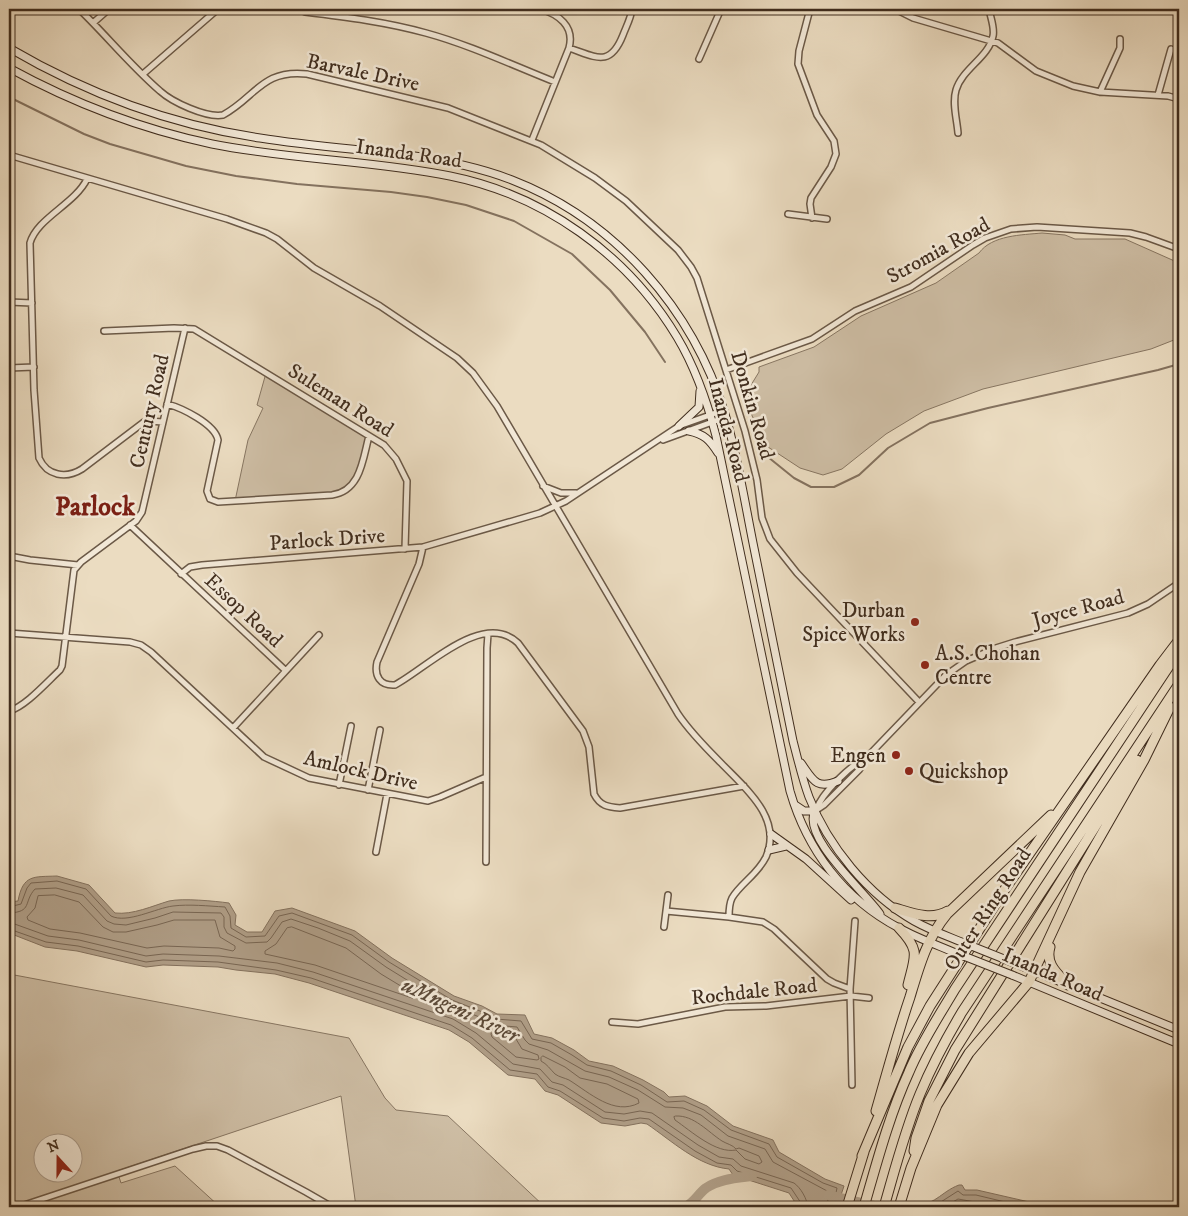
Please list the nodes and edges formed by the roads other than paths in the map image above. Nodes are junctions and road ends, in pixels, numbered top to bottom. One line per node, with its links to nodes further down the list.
1 (78, 9): 11 (street, Barvale Drive)
2 (109, 9): 11 (street)
3 (218, 9): 19 (street)
4 (540, 9): 15 (street)
5 (632, 9): 15 (street)
6 (721, 9): 17 (street)
7 (810, 9): 29 (street)
8 (895, 9): 13 (street)
9 (989, 9): 13 (street)
10 (306, 12): 20 (street)
11 (93, 23): 19 (street, Barvale Drive)
12 (1120, 39): 21 (street)
13 (991, 41): 21 (street); 24 (street)
14 (9, 48): 42 (main road, Inanda Road)
15 (568, 48): 20 (street)
16 (1171, 49): 22 (street)
17 (699, 59)
18 (9, 68): 39 (main road, Inanda Road)
19 (143, 74): 25 (street, Barvale Drive)
20 (555, 82): 25 (street)
21 (1100, 92): 22 (street)
22 (1158, 95): 23 (street)
23 (1179, 99)
24 (958, 133)
25 (532, 140): 38 (street, Donkin Road)
26 (9, 154): 27 (street)
27 (87, 179): 33 (street); 50 (street)
28 (788, 214): 29 (street)
29 (812, 218): 30 (street)
30 (827, 219)
31 (1179, 249): 38 (street, Stromia Road)
32 (9, 302): 33 (street)
33 (32, 303): 36 (street)
34 (185, 328): 35 (street); 40 (street, Century Road); 47 (street, Suleman Road)
35 (104, 331)
36 (34, 367): 37 (street); 43 (street)
37 (9, 368)
38 (726, 370): 69 (street, Donkin Road)
39 (700, 385): 41 (main road, Inanda Road); 45 (main road)
40 (167, 404): 43 (street, Century Road); 47 (street)
41 (710, 414): 42 (street, Parlock Drive); 44 (main road, Inanda Road); 45 (street, Parlock Drive)
42 (725, 414): 44 (street, Parlock Drive); 76 (main road, Inanda Road)
43 (163, 422): 53 (street, Century Road)
44 (712, 422): 46 (street, Parlock Drive); 49 (main road, Inanda Road)
45 (679, 426): 48 (street, Parlock Drive)
46 (689, 431): 48 (street, Parlock Drive); 49 (main road)
47 (369, 436): 55 (street, Suleman Road)
48 (659, 441): 51 (street, Parlock Drive)
49 (721, 458): 84 (main road, Inanda Road)
50 (543, 486): 51 (street); 52 (street)
51 (578, 493): 52 (street, Parlock Drive)
52 (556, 507): 54 (street, Parlock Drive); 80 (street)
53 (130, 525): 57 (street); 58 (street)
54 (422, 547): 55 (street, Parlock Drive); 61 (street)
55 (405, 549): 58 (street, Parlock Drive)
56 (9, 556): 57 (street)
57 (78, 565): 63 (street)
58 (182, 574): 66 (street, Essop Road)
59 (1179, 583): 69 (street, Joyce Road)
60 (9, 633): 63 (street, Amlock Drive)
61 (488, 634): 77 (street); 80 (street)
62 (319, 635): 66 (street)
63 (66, 637): 70 (street); 73 (street, Amlock Drive)
64 (1179, 640): 83 (highway)
65 (1179, 651): 119 (highway, Outer Ring Road)
66 (285, 670): 73 (street)
67 (1179, 684): 120 (highway, Outer Ring Road)
68 (1179, 690): 71 (highway)
69 (919, 702): 75 (street, Joyce Road)
70 (9, 711)
71 (1163, 720): 100 (highway); 115 (highway)
72 (351, 726): 79 (street)
73 (233, 728): 79 (street, Amlock Drive)
74 (380, 730): 81 (street)
75 (870, 754): 78 (street, Joyce Road); 85 (street, Joyce Road)
76 (798, 758): 78 (main road); 85 (main road, Inanda Road)
77 (486, 777): 82 (street, Amlock Drive); 90 (street)
78 (838, 781): 85 (street, Joyce Road)
79 (339, 785): 81 (street, Amlock Drive)
80 (744, 786): 86 (street)
81 (368, 790): 82 (street, Amlock Drive)
82 (387, 794): 89 (street)
83 (1069, 796): 92 (highway); 114 (highway)
84 (794, 803): 85 (main road); 96 (main road, Inanda Road)
85 (815, 811): 93 (main road, Inanda Road); 96 (main road)
86 (771, 834): 87 (main road); 88 (street)
87 (786, 846): 88 (main road); 96 (main road)
88 (769, 850): 95 (street)
89 (376, 852)
90 (486, 862)
91 (668, 895): 94 (street)
92 (955, 906): 93 (highway); 101 (highway)
93 (895, 908): 101 (main road, Inanda Road)
94 (666, 912): 95 (street); 98 (street)
95 (729, 917): 106 (street)
96 (883, 918): 99 (main road, Inanda Road)
97 (855, 921): 106 (street)
98 (664, 927)
99 (899, 928): 102 (main road, Inanda Road); 110 (highway)
100 (1054, 929): 103 (highway); 105 (highway)
101 (934, 931): 102 (highway); 103 (main road, Inanda Road, bridge)
102 (928, 942): 104 (main road, Inanda Road, bridge); 110 (highway)
103 (1035, 972): 104 (highway); 105 (main road, Inanda Road)
104 (1029, 982): 112 (main road, Inanda Road); 115 (highway)
105 (1068, 985): 111 (main road, Inanda Road)
106 (850, 989): 107 (street)
107 (851, 996): 108 (street, Rochdale Road); 109 (street, Rochdale Road); 113 (street)
108 (869, 998)
109 (612, 1022)
110 (900, 1027): 114 (highway)
111 (1179, 1030)
112 (1179, 1044)
113 (852, 1085)
114 (874, 1125): 118 (highway)
115 (919, 1139): 121 (highway)
116 (18, 1207): 117 (street)
117 (332, 1207)
118 (848, 1207)
119 (864, 1207)
120 (884, 1207)
121 (900, 1207)

